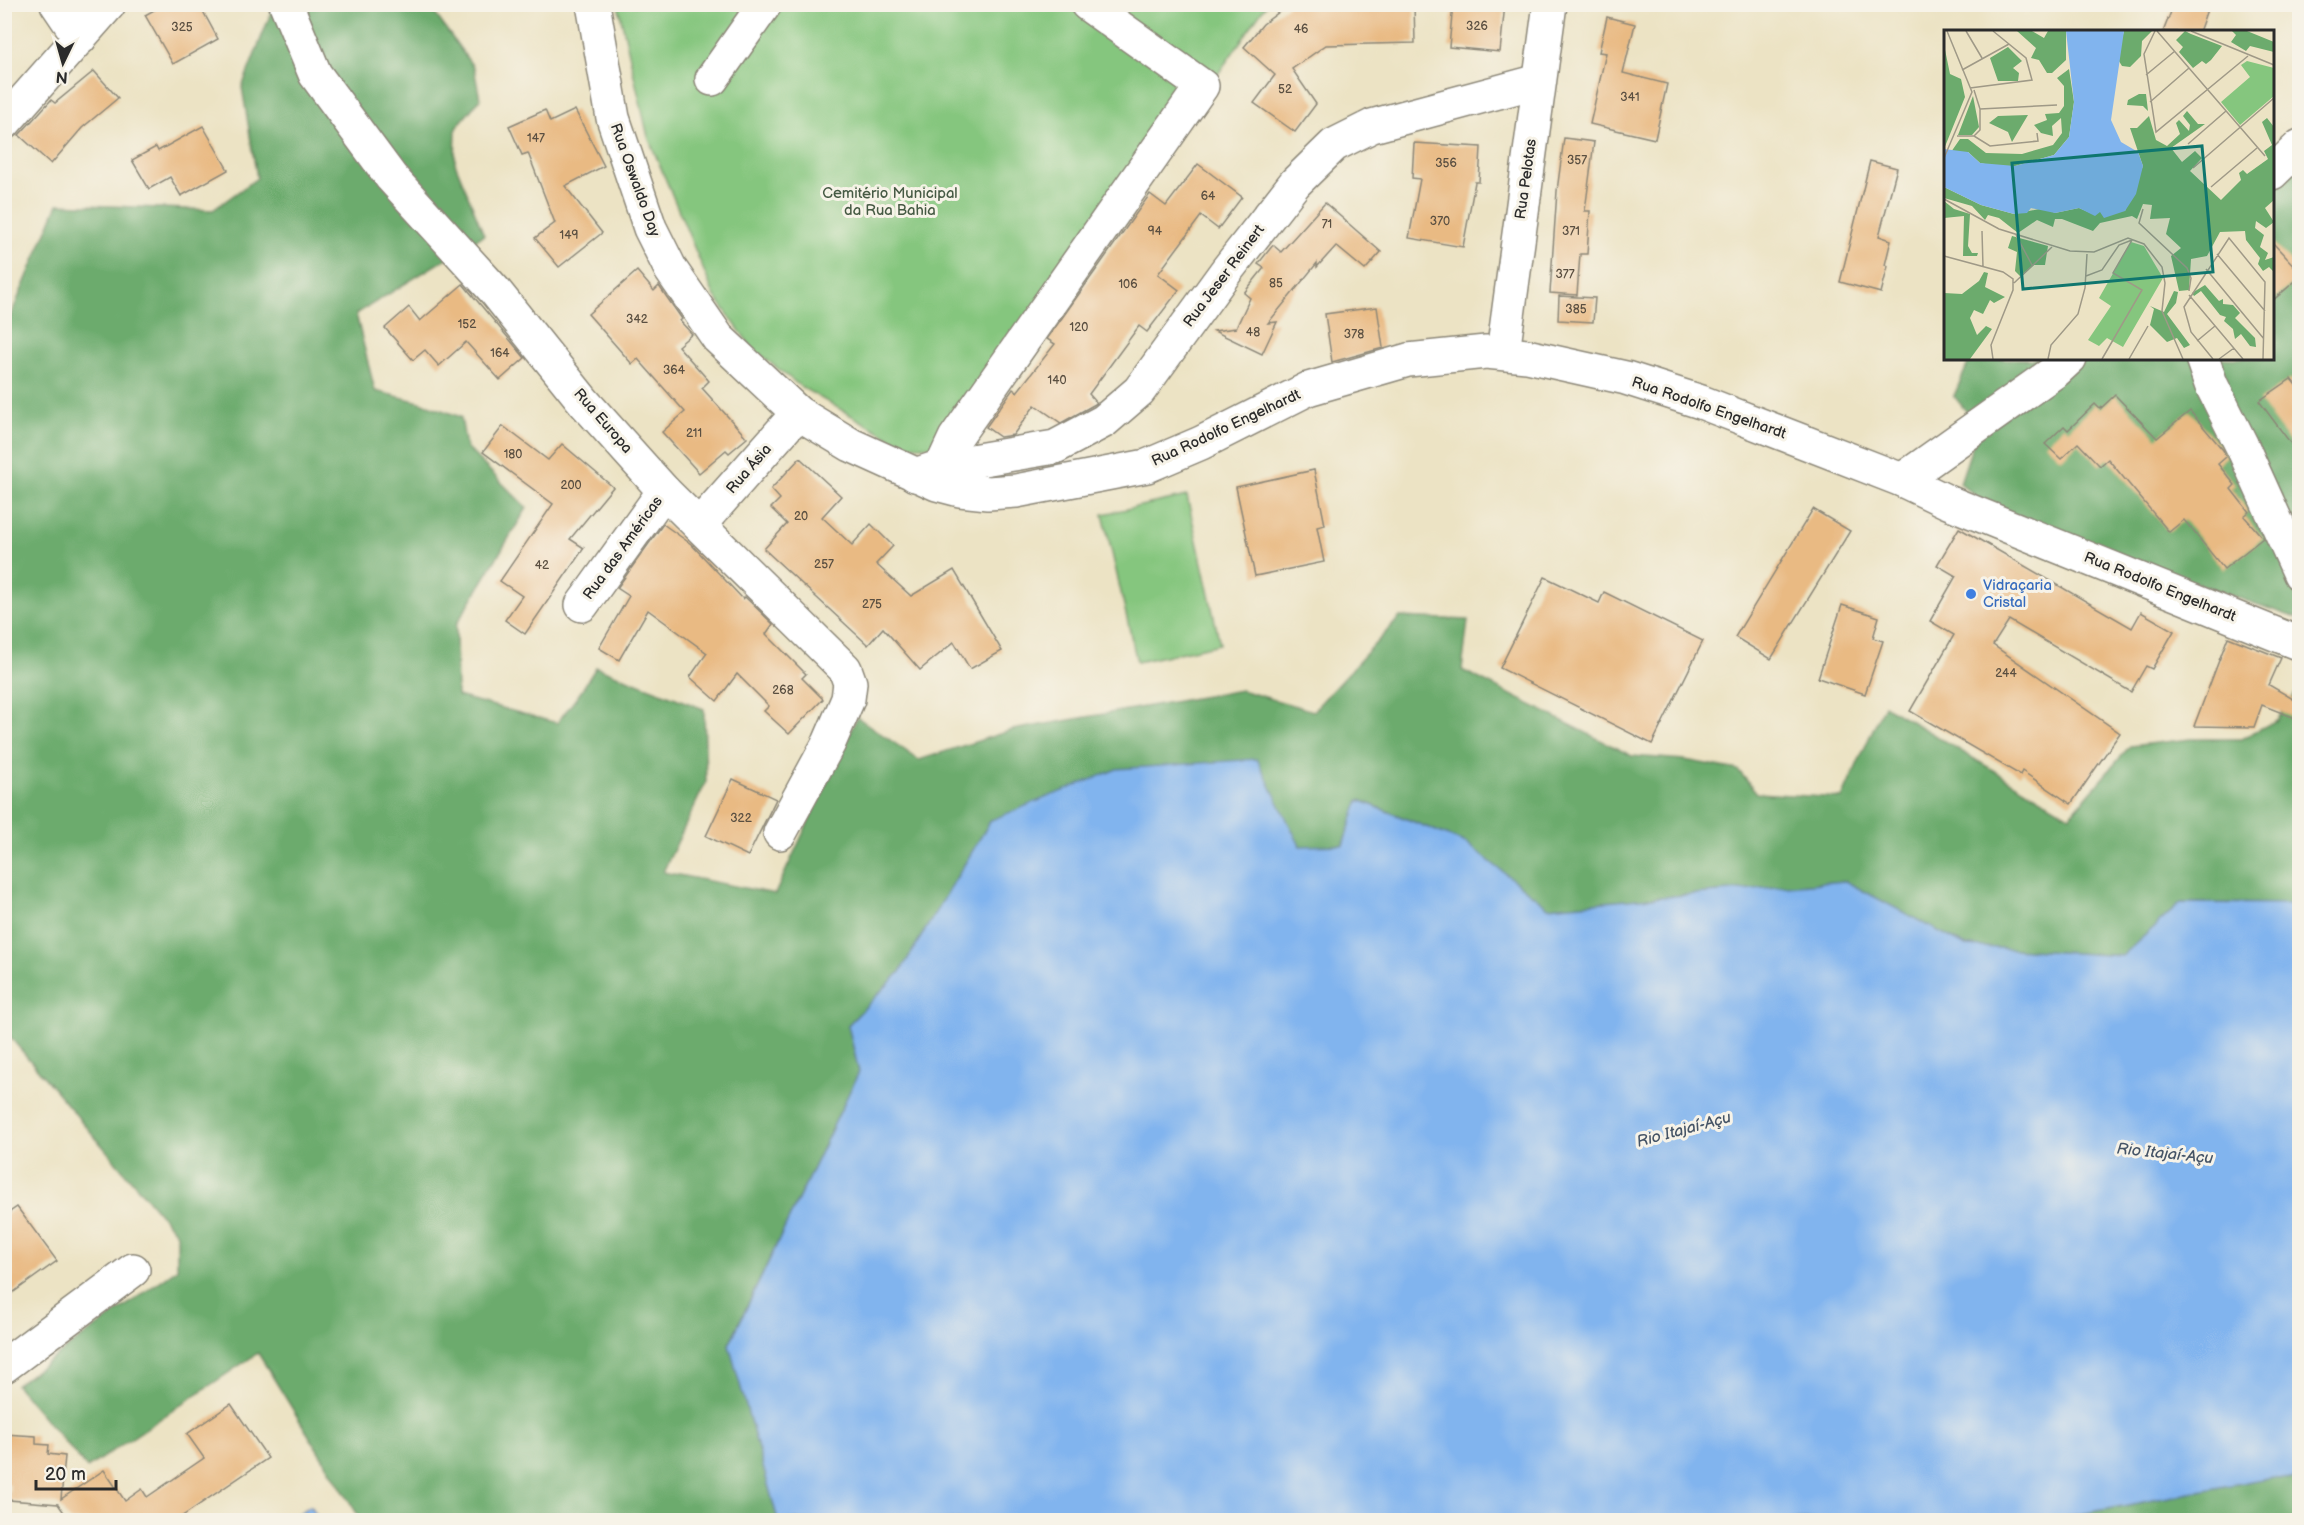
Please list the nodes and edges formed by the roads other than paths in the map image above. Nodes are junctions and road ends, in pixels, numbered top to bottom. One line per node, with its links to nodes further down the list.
1 (57, 4): 8 (street)
2 (109, 4): 8 (street)
3 (286, 4): 20 (street, Rua Europa)
4 (593, 4): 17 (street, Rua Oswaldo Day)
5 (765, 4): 9 (street)
6 (1087, 4): 18 (street)
7 (1550, 4): 10 (street, Rua Pelotas)
8 (80, 38): 11 (street)
9 (712, 80)
10 (1539, 81): 14 (street, Rua Pelotas); 18 (street, Rua Jeser Reinert)
11 (4, 123)
12 (2300, 146): 13 (street)
13 (2274, 171)
14 (1503, 353): 18 (street, Rua Rodolfo Engelhardt); 19 (street, Rua Rodolfo Engelhardt)
15 (2068, 360): 19 (street)
16 (2203, 360): 22 (street)
17 (798, 413): 18 (street, Rua Rodolfo Engelhardt); 21 (street, Rua Ásia)
18 (929, 470)
19 (1902, 480): 24 (street, Rua Rodolfo Engelhardt)
20 (664, 491): 21 (street, Rua Europa); 23 (street, Rua das Américas)
21 (700, 524): 25 (street, Rua Europa)
22 (2300, 574)
23 (582, 605)
24 (2300, 644)
25 (780, 832)
26 (133, 1270): 27 (street)
27 (4, 1366)

